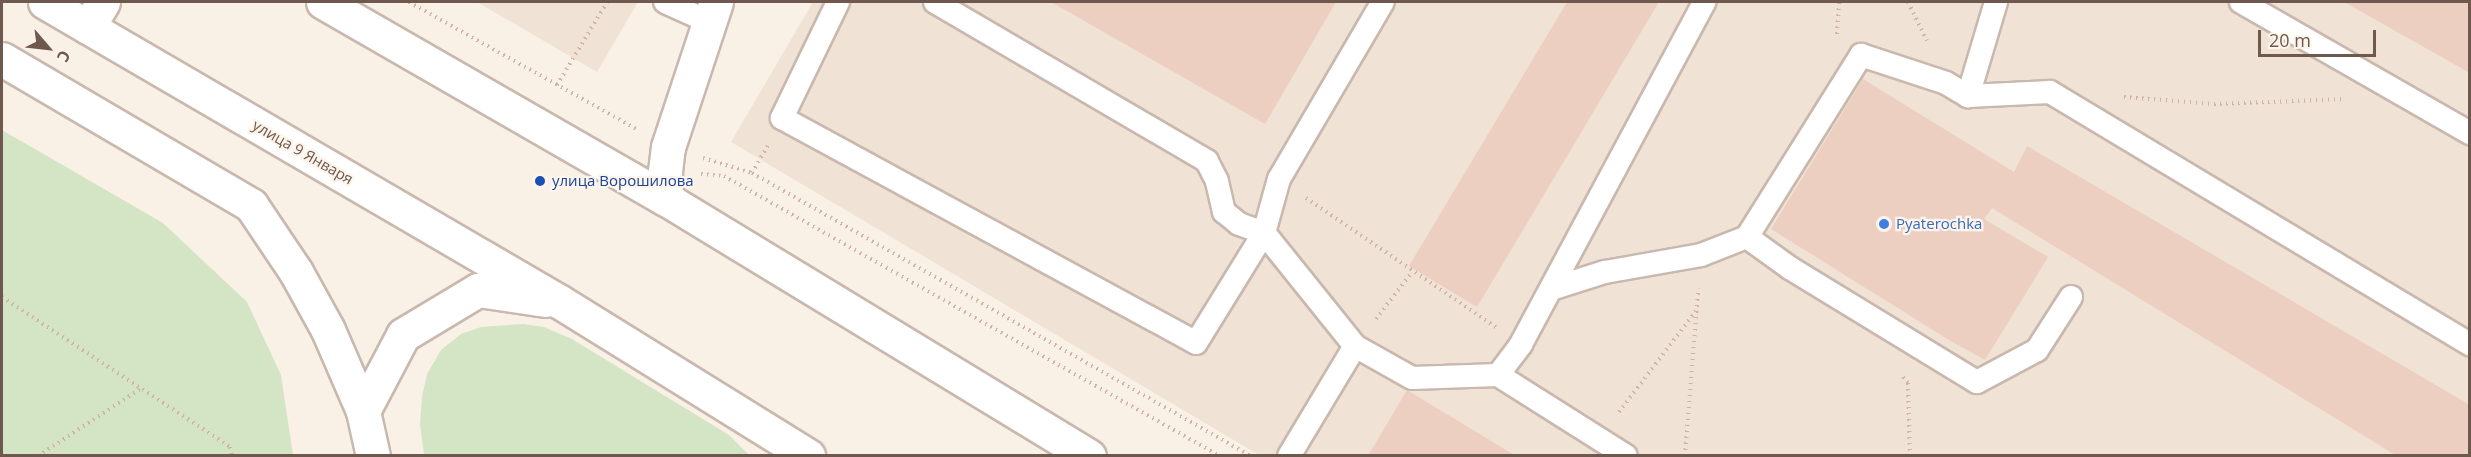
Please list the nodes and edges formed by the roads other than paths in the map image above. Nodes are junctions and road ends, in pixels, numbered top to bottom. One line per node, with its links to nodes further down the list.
1 (45, 2): 11 (main road, улица 9 Января)
2 (323, 2): 15 (main road)
3 (665, 2): 10 (lane)
4 (838, 2): 16 (lane)
5 (935, 2): 16 (lane)
6 (1383, 2): 16 (lane)
7 (1704, 2): 18 (lane)
8 (1996, 2): 13 (lane)
9 (2241, 2): 14 (lane)
10 (713, 12): 15 (main road)
11 (96, 14): 20 (main road, улица 9 Января)
12 (2, 59): 24 (main road)
13 (1968, 96): 17 (lane); 21 (lane)
14 (2469, 133)
15 (666, 172): 29 (main road)
16 (1264, 233): 22 (lane)
17 (1746, 237): 18 (lane); 19 (lane)
18 (1551, 289): 23 (lane)
19 (2071, 297)
20 (560, 302): 24 (main road); 25 (main road, улица 9 Января)
21 (2469, 344)
22 (1355, 346): 23 (lane); 30 (lane)
23 (1498, 375): 31 (lane)
24 (363, 411): 26 (main road)
25 (757, 424): 27 (main road); 28 (main road)
26 (373, 456)
27 (773, 456)
28 (808, 456)
29 (1089, 456)
30 (1289, 456)
31 (1626, 456)

